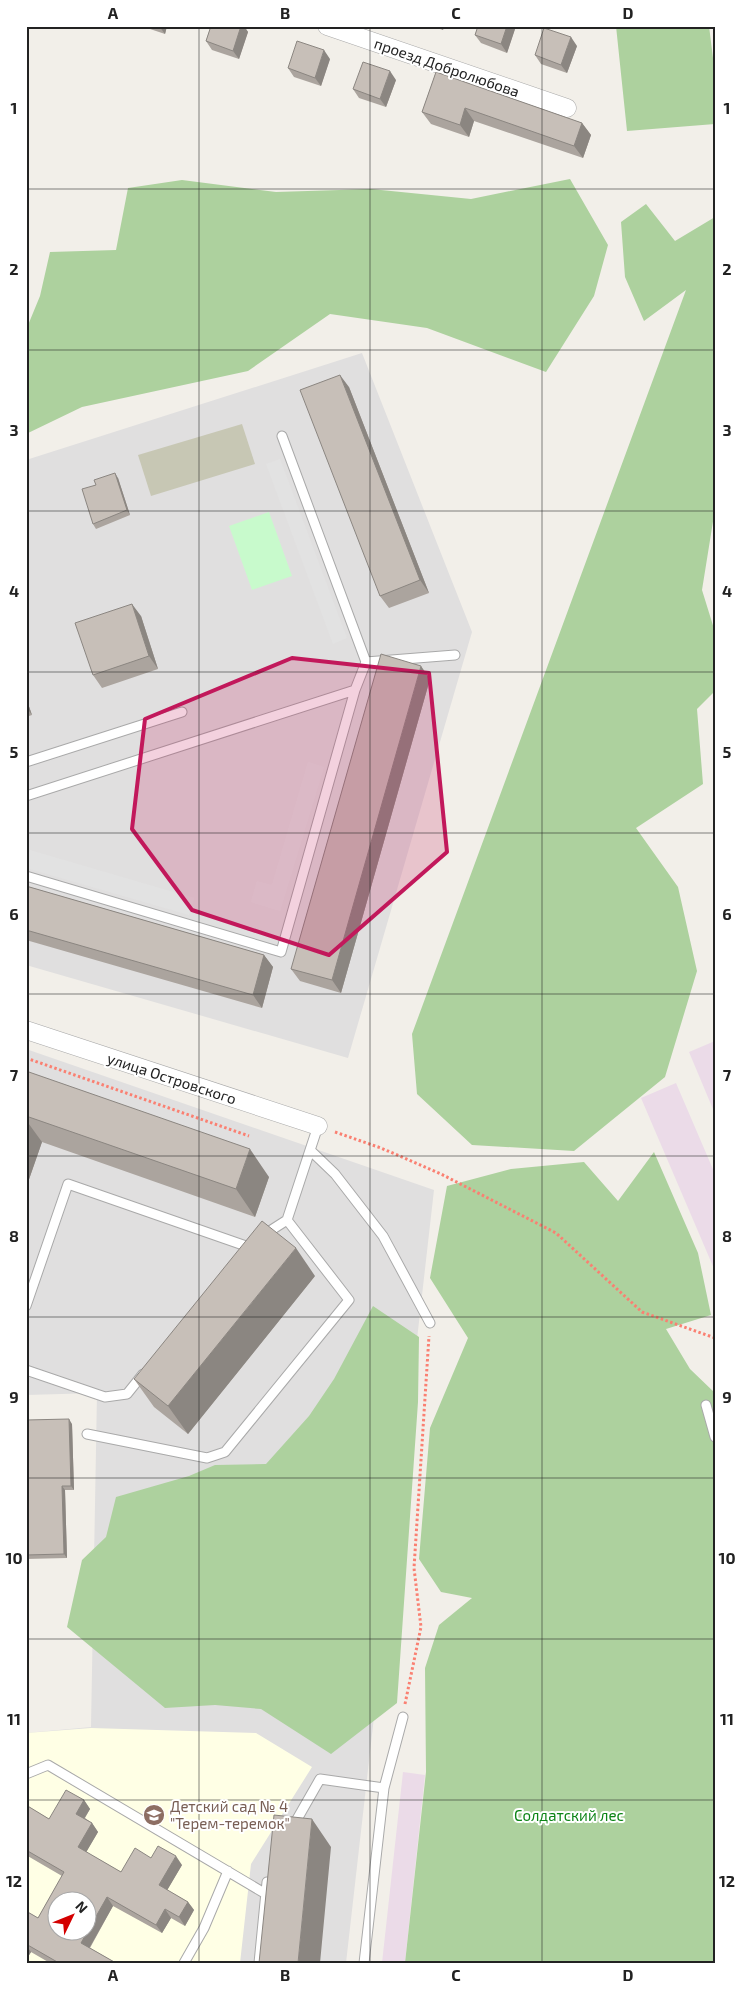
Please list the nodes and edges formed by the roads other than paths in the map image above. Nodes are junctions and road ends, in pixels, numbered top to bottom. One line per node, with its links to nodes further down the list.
1 (326, 26): 2 (street, проезд Добролюбова)
2 (566, 108)
3 (282, 436): 5 (lane)
4 (455, 655): 5 (lane)
5 (366, 662): 6 (lane)
6 (355, 690): 9 (lane); 10 (lane)
7 (182, 712): 8 (lane)
8 (26, 762)
9 (26, 796)
10 (26, 876)
11 (26, 1030): 12 (street, улица Островского)
12 (318, 1126): 13 (lane)
13 (310, 1150): 14 (lane); 16 (lane)
14 (287, 1220): 15 (lane); 20 (lane)
15 (26, 1306)
16 (430, 1322)
17 (151, 1365): 18 (lane)
18 (26, 1370)
19 (706, 1405): 21 (lane)
20 (87, 1434)
21 (715, 1437)
22 (403, 1717): 24 (lane)
23 (26, 1774): 26 (lane)
24 (384, 1788): 25 (lane); 31 (lane)
25 (288, 1835)
26 (228, 1871): 28 (lane); 29 (lane)
27 (268, 1876): 28 (lane)
28 (266, 1894): 30 (lane)
29 (184, 1963)
30 (259, 1963)
31 (364, 1963)

